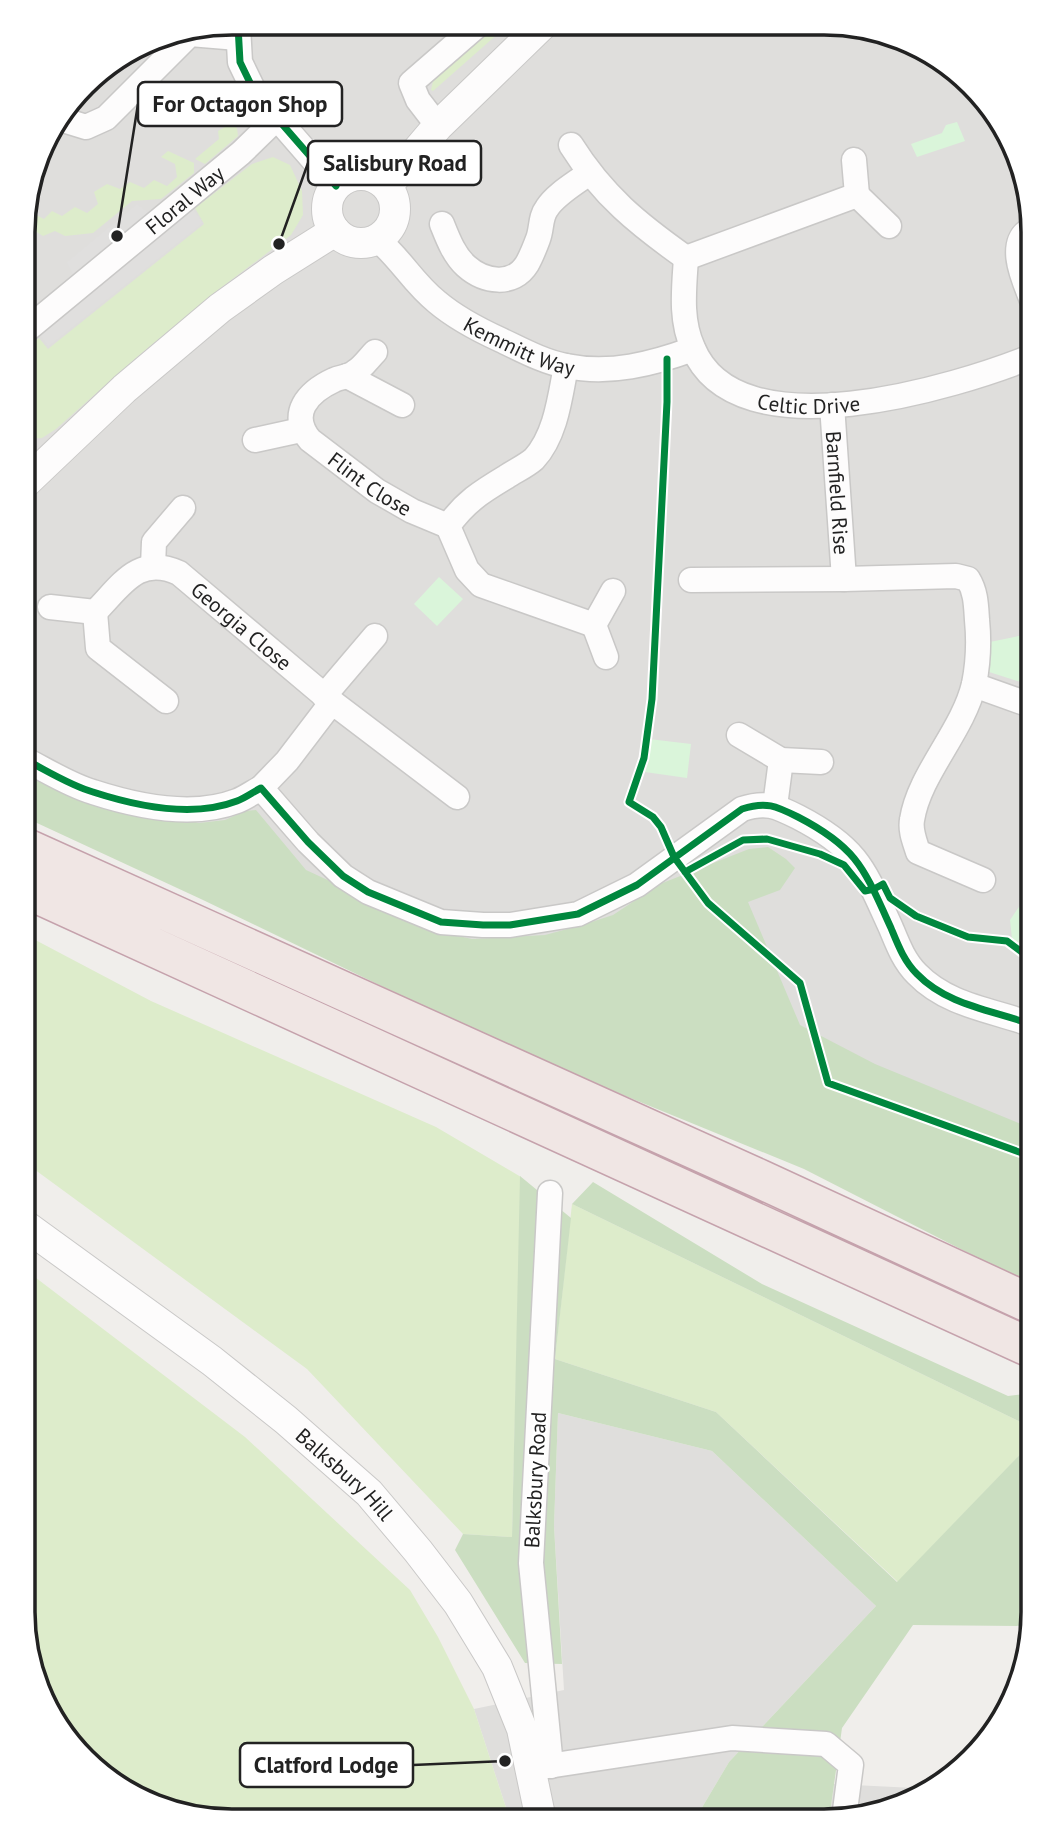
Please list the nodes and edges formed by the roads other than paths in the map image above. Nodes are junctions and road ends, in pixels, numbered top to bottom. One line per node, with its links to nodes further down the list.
1 (239, 35): 5 (street)
2 (466, 35): 7 (street)
3 (532, 35): 7 (street)
4 (182, 42): 6 (street)
5 (277, 118): 11 (street); 21 (street, Floral Way)
6 (69, 122)
7 (438, 126): 12 (street)
8 (571, 145): 10 (street)
9 (854, 160): 13 (street)
10 (589, 173): 14 (street); 19 (street)
11 (336, 186): 12 (street); 16 (street)
12 (387, 186): 18 (street)
13 (857, 195): 15 (street); 19 (street)
14 (442, 224)
15 (889, 226)
16 (335, 231): 18 (street); 31 (street)
17 (1021, 237): 20 (street)
18 (378, 240): 25 (street, Kemmitt Way)
19 (686, 258): 22 (street, Celtic Drive)
20 (1021, 265)
21 (35, 323)
22 (693, 349): 25 (street, Kemmitt Way); 28 (street, Celtic Drive)
23 (375, 352): 26 (street)
24 (1021, 360): 28 (street, Celtic Drive)
25 (566, 366): 33 (street)
26 (347, 376): 27 (street); 29 (street)
27 (401, 405)
28 (832, 405): 35 (street, Barnfield Rise)
29 (301, 430): 30 (street); 33 (street, Flint Close)
30 (255, 440)
31 (35, 468)
32 (183, 508): 34 (street)
33 (448, 526): 40 (street)
34 (153, 566): 39 (street); 44 (street, Georgia Close)
35 (844, 579): 36 (street, Barnfield Rise); 43 (street, Barnfield Rise)
36 (691, 580)
37 (613, 591): 40 (street)
38 (50, 607): 39 (street)
39 (94, 612): 45 (street)
40 (594, 625): 42 (street)
41 (375, 636): 44 (street)
42 (606, 657)
43 (974, 685): 46 (street); 55 (street, Barnfield Rise)
44 (328, 699): 51 (street); 52 (street, Georgia Close)
45 (166, 701)
46 (1021, 702)
47 (739, 734): 48 (street)
48 (781, 760): 49 (street); 53 (street)
49 (821, 762)
50 (35, 764): 51 (street)
51 (261, 788): 53 (street)
52 (457, 797)
53 (775, 806): 57 (street)
54 (35, 852): 60 (highway)
55 (983, 880)
56 (35, 893): 61 (highway)
57 (1021, 1021)
58 (550, 1193): 62 (street, Balksbury Road)
59 (35, 1233): 62 (street, Balksbury Hill)
60 (1021, 1300)
61 (1021, 1344)
62 (541, 1767): 63 (street); 64 (street, Balksbury Hill)
63 (845, 1807)
64 (541, 1809)

